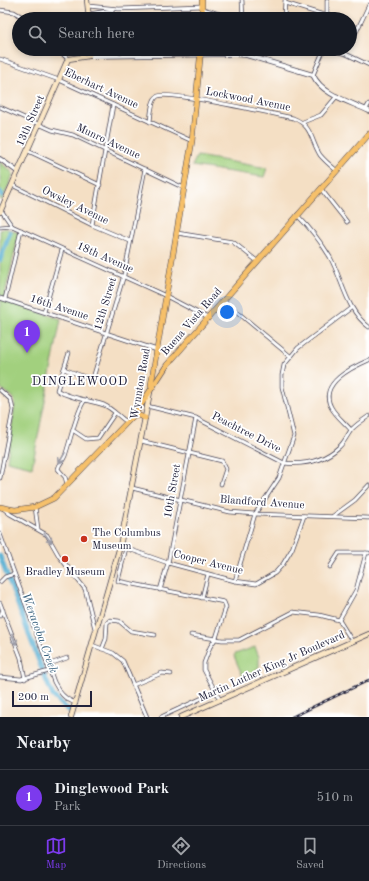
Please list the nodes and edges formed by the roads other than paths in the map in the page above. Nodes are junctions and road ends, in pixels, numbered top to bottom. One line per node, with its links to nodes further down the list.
1 (87, 0): 7 (main road)
2 (242, 0): 14 (street)
3 (327, 0): 17 (street)
4 (285, 1): 15 (street); 16 (street)
5 (202, 5): 8 (street); 13 (street)
6 (369, 5): 18 (street)
7 (88, 6): 8 (street); 11 (main road)
8 (119, 9): 12 (street)
9 (1, 11): 10 (street)
10 (14, 12)
11 (89, 12)
12 (108, 12)
13 (219, 12)
14 (243, 12)
15 (284, 12)
16 (316, 12)
17 (328, 12)
18 (357, 30)
19 (65, 56): 26 (street)
20 (89, 56): 26 (main road)
21 (201, 56): 31 (main road, Wynnton Road)
22 (249, 56): 28 (street)
23 (321, 56): 28 (street)
24 (350, 56): 27 (street)
25 (0, 59): 29 (street, Eberhart Avenue)
26 (68, 59): 29 (main road, 13th Street)
27 (369, 65)
28 (313, 75): 30 (street)
29 (59, 80): 33 (street, Eberhart Avenue); 38 (main road, 13th Street)
30 (338, 96): 35 (street); 37 (street)
31 (197, 99): 36 (street, Lockwood Avenue); 37 (street, Lockwood Avenue); 40 (main road, Wynnton Road)
32 (369, 104): 35 (street)
33 (113, 105): 36 (street, Eberhart Avenue); 41 (street)
34 (0, 107): 38 (street, Munro Avenue)
35 (368, 110)
36 (150, 122): 40 (street, Eberhart Avenue)
37 (303, 122): 45 (street, Lockwood Avenue)
38 (39, 124): 41 (street, Munro Avenue); 42 (main road, 13th Street)
39 (369, 134): 45 (main road, Buena Vista Road)
40 (192, 141): 49 (main road, Wynnton Road)
41 (106, 150): 44 (street, Munro Avenue); 48 (street)
42 (28, 151): 46 (main road, 13th Street); 48 (street)
43 (0, 159): 46 (street)
44 (146, 169): 49 (street, Munro Avenue); 59 (street, 12th Street)
45 (336, 170): 50 (main road, Buena Vista Road)
46 (18, 172): 47 (main road, 13th Street)
47 (12, 185): 51 (main road, 13th Street); 54 (street, Owsley Avenue)
48 (100, 185): 54 (street)
49 (184, 188): 58 (main road, Wynnton Road)
50 (321, 190): 52 (main road, Buena Vista Road); 53 (street)
51 (0, 210): 55 (street)
52 (297, 215): 61 (main road, Buena Vista Road); 66 (street)
53 (347, 222)
54 (92, 225): 59 (street, Owsley Avenue)
55 (12, 226): 56 (street); 57 (street, 18th Avenue)
56 (0, 228)
57 (21, 230): 60 (street, 18th Avenue); 64 (street)
58 (178, 233): 61 (street); 63 (main road, Wynnton Road)
59 (130, 241): 62 (street, 12th Street)
60 (62, 250): 62 (street, 18th Avenue); 67 (street)
61 (257, 261): 65 (main road, Buena Vista Road)
62 (123, 276): 63 (street, 18th Avenue); 70 (street, 12th Street)
63 (166, 296): 68 (street, 18th Avenue); 71 (main road, Wynnton Road)
64 (2, 298): 67 (street, 16th Avenue)
65 (224, 301): 68 (main road, Buena Vista Road); 73 (street)
66 (351, 308): 69 (street); 73 (street)
67 (44, 312): 70 (street, 16th Avenue)
68 (208, 318): 76 (main road, Buena Vista Road)
69 (369, 326)
70 (106, 332): 71 (street, 16th Avenue); 75 (street, 12th Street)
71 (157, 350): 76 (main road, Wynnton Road)
72 (69, 353): 75 (street)
73 (290, 356): 90 (street)
74 (369, 360): 86 (street)
75 (64, 369): 78 (street)
76 (151, 388): 79 (main road, Wynnton Road); 81 (main road, Buena Vista Road)
77 (0, 390): 91 (street)
78 (85, 400): 80 (street); 87 (street)
79 (147, 406): 83 (main road, Wynnton Road); 84 (street, Peachtree Drive)
80 (115, 413): 85 (street); 87 (street)
81 (135, 414): 83 (main road); 85 (main road, Buena Vista Road)
82 (369, 416): 86 (street, Peachtree Drive)
83 (145, 418): 88 (main road, Wynnton Road)
84 (196, 418): 89 (street, 10th Street); 90 (street, Peachtree Drive)
85 (127, 422): 92 (main road, Buena Vista Road)
86 (352, 430): 90 (street, Peachtree Drive)
87 (74, 431): 92 (street, one-way to 92)
88 (141, 441): 89 (street); 95 (main road, Wynnton Road)
89 (189, 452): 93 (street); 96 (street, 10th Street)
90 (284, 463): 99 (street)
91 (0, 478)
92 (67, 484): 98 (main road, Buena Vista Road)
93 (221, 484)
94 (369, 485): 101 (street)
95 (132, 488): 96 (street, Blandford Avenue); 105 (main road, Wynnton Road)
96 (181, 501): 99 (street, Blandford Avenue); 108 (street, 10th Street)
97 (2, 508): 98 (main road, Buena Vista Road); 103 (street)
98 (35, 508): 103 (street)
99 (255, 514): 100 (street, Blandford Avenue); 112 (street)
100 (304, 516): 101 (street, Blandford Avenue); 112 (street, Cooper Avenue)
101 (333, 516): 102 (street, Blandford Avenue)
102 (369, 518)
103 (38, 529): 120 (street, one-way to 120)
104 (0, 534): 110 (street)
105 (120, 546): 106 (street, Cooper Avenue); 120 (main road, Wynnton Road)
106 (126, 548): 108 (street, Cooper Avenue); 114 (street)
107 (368, 553): 109 (street); 119 (street)
108 (168, 563): 111 (street, Cooper Avenue); 114 (street, 10th Street)
109 (330, 567)
110 (14, 574): 113 (street); 129 (street)
111 (208, 574): 112 (street, Cooper Avenue); 115 (street)
112 (235, 581)
113 (0, 582)
114 (160, 590): 115 (street)
115 (202, 598): 124 (street)
116 (0, 603): 117 (street)
117 (3, 610): 118 (street); 133 (street, one-way to 133)
118 (0, 616)
119 (339, 620): 124 (street); 125 (street)
120 (96, 633): 126 (main road, Wynnton Road)
121 (369, 634): 125 (main road, Martin Luther King Jr Boulevard)
122 (155, 635): 127 (street)
123 (191, 635): 124 (street)
124 (216, 638): 135 (street)
125 (352, 641): 136 (main road, Martin Luther King Jr Boulevard)
126 (92, 645): 127 (street); 137 (main road, Wynnton Road)
127 (102, 649): 134 (street)
128 (67, 658): 129 (street)
129 (47, 664): 130 (street)
130 (49, 671): 133 (street); 137 (street)
131 (171, 674): 134 (street)
132 (0, 677): 133 (street)
133 (24, 679)
134 (133, 685): 139 (street)
135 (215, 692): 136 (street); 140 (street)
136 (220, 700): 141 (main road, Martin Luther King Jr Boulevard)
137 (76, 703): 138 (main road, Wynnton Road)
138 (71, 717)
139 (147, 717)
140 (161, 717)
141 (181, 717)

